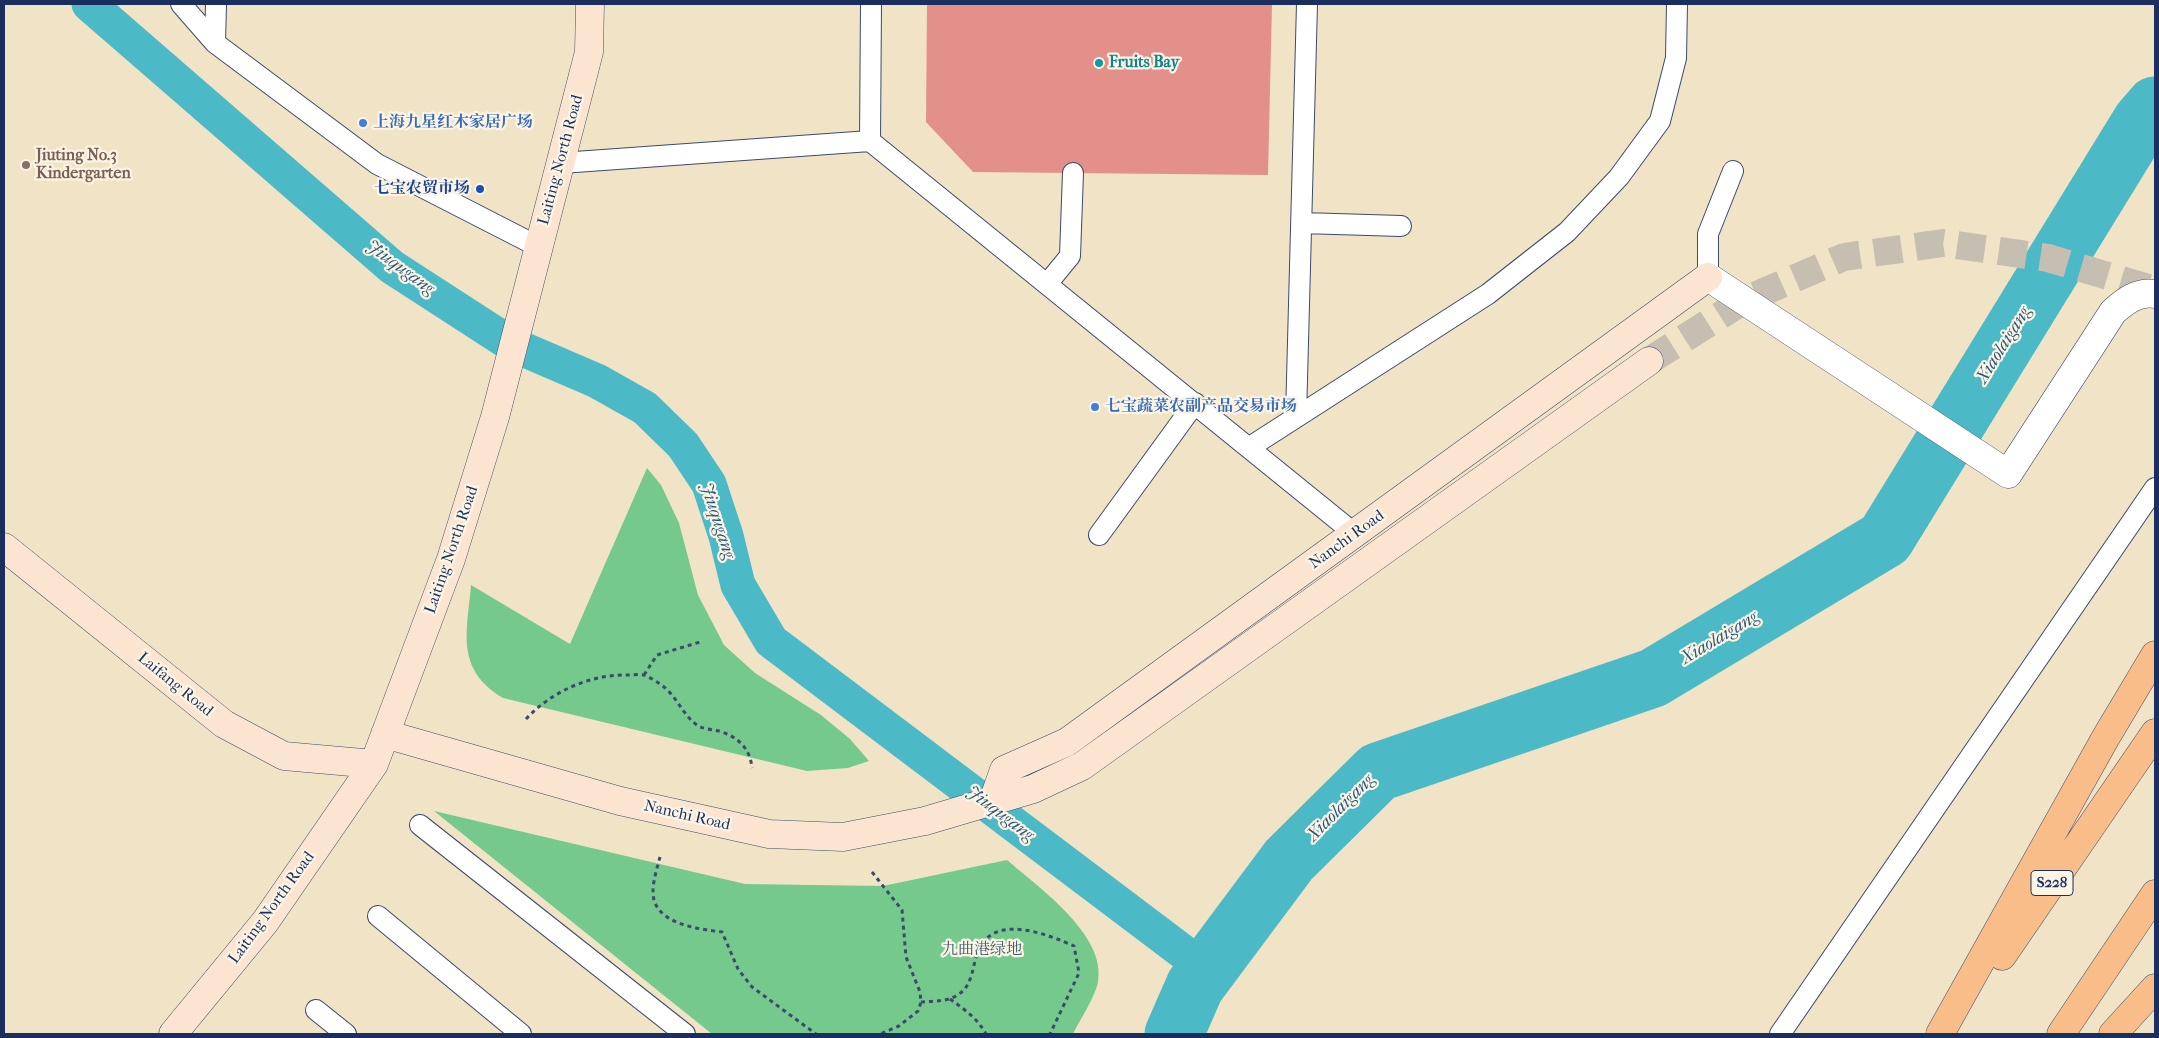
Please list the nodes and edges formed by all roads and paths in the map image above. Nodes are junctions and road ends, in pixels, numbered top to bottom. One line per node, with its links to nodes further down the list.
1 (181, 4): 7 (lane)
2 (216, 4): 7 (lane)
3 (590, 4): 9 (street, Laiting North Road)
4 (871, 4): 8 (lane)
5 (1307, 4): 12 (lane)
6 (1677, 4): 20 (lane)
7 (215, 43): 14 (lane)
8 (870, 142): 9 (lane); 16 (lane)
9 (561, 163): 14 (street, Laiting North Road)
10 (1733, 171): 15 (lane)
11 (1073, 173): 16 (lane)
12 (1302, 223): 13 (lane); 20 (lane)
13 (1401, 226)
14 (539, 247): 31 (street, Laiting North Road)
15 (1708, 277): 17 (street); 23 (street, Nanchi Road)
16 (1047, 284): 19 (lane)
17 (2155, 294)
18 (1649, 360): 34 (street, Nanchi Road)
19 (1195, 403): 21 (lane); 24 (lane)
20 (1296, 417): 21 (lane)
21 (1250, 447): 23 (lane)
22 (2155, 488): 52 (lane)
23 (1355, 534): 34 (street, Nanchi Road)
24 (1098, 535)
25 (4, 547): 32 (street, Laifang Road)
26 (700, 642): 28 (path)
27 (2155, 655): 53 (highway)
28 (644, 675): 29 (path); 33 (path)
29 (526, 719)
30 (2155, 733): 54 (highway, S228)
31 (385, 734): 32 (street, Laiting North Road); 34 (street, Nanchi Road)
32 (374, 764): 44 (street, Laiting North Road)
33 (752, 768)
34 (993, 801)
35 (420, 825): 47 (lane)
36 (660, 857): 48 (path)
37 (872, 872): 42 (path)
38 (2155, 894): 55 (highway)
39 (378, 916): 46 (lane)
40 (2155, 988): 56 (highway)
41 (950, 999): 42 (path); 50 (path); 51 (path)
42 (922, 1002): 49 (path)
43 (316, 1010): 45 (lane)
44 (174, 1034)
45 (346, 1034)
46 (521, 1034)
47 (685, 1034)
48 (816, 1034)
49 (880, 1034)
50 (986, 1034)
51 (1050, 1034)
52 (1780, 1034)
53 (1940, 1034)
54 (1948, 1034)
55 (2060, 1034)
56 (2113, 1034)

